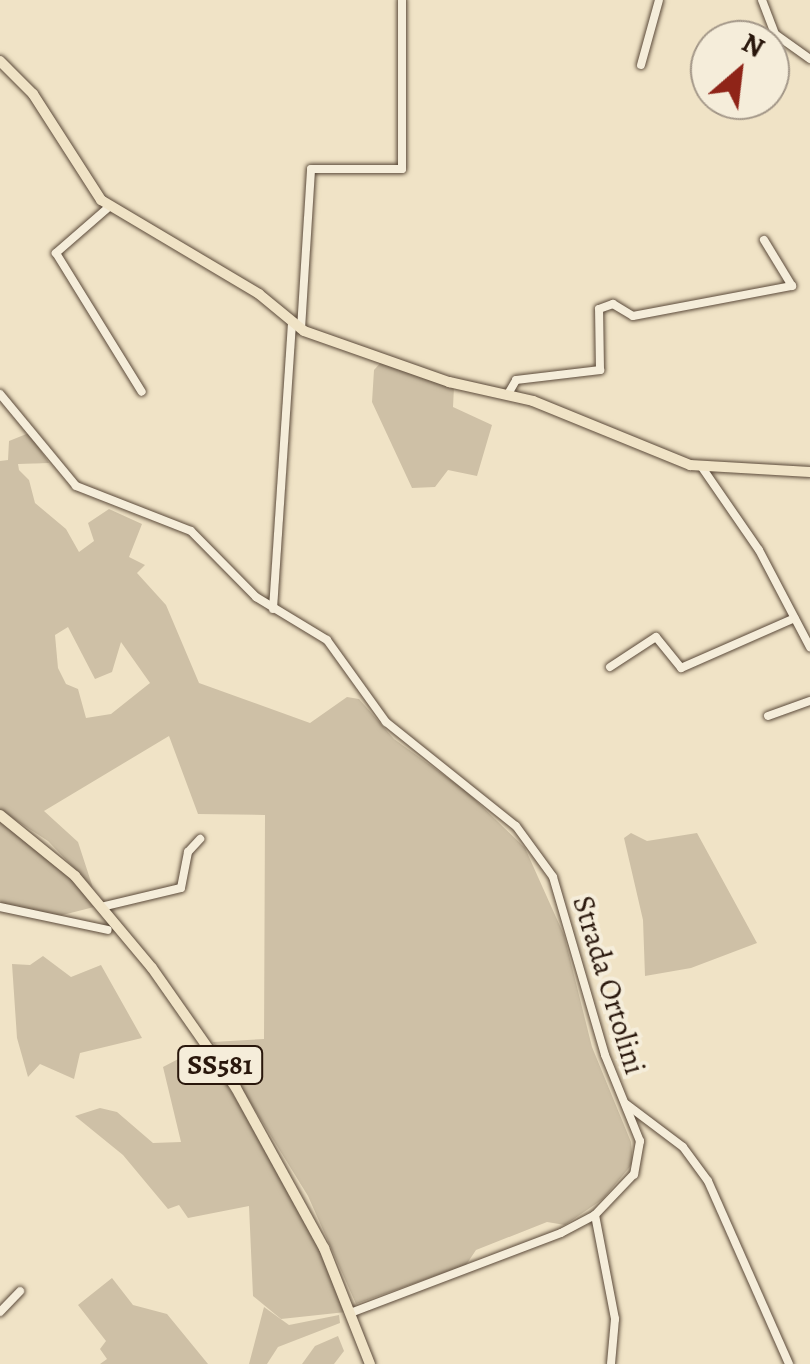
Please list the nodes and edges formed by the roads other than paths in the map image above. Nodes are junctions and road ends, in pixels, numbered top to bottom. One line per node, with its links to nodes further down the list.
1 (402, 0): 9 (street)
2 (659, 0): 6 (street)
3 (762, 0): 4 (street)
4 (810, 59)
5 (0, 61): 7 (main road)
6 (642, 65)
7 (110, 206): 9 (main road); 10 (street)
8 (764, 240): 12 (street)
9 (296, 326): 12 (main road); 15 (street)
10 (142, 392)
11 (0, 394): 15 (street, Strada Ortolini)
12 (508, 394): 13 (main road)
13 (701, 466): 14 (main road); 16 (street)
14 (810, 472)
15 (273, 609): 26 (street, Strada Ortolini)
16 (795, 618): 17 (street); 18 (street)
17 (810, 647)
18 (610, 667)
19 (810, 701): 20 (street)
20 (768, 716)
21 (0, 815): 24 (main road, SS581)
22 (200, 838): 24 (street)
23 (0, 906): 25 (street)
24 (101, 907): 30 (main road, SS581)
25 (108, 930)
26 (622, 1101): 27 (street, Strada Ortolini); 33 (street)
27 (595, 1215): 30 (street, Strada Ortolini); 32 (street)
28 (20, 1291): 29 (street)
29 (0, 1312)
30 (350, 1313): 31 (main road, SS581)
31 (370, 1364)
32 (611, 1364)
33 (789, 1364)

